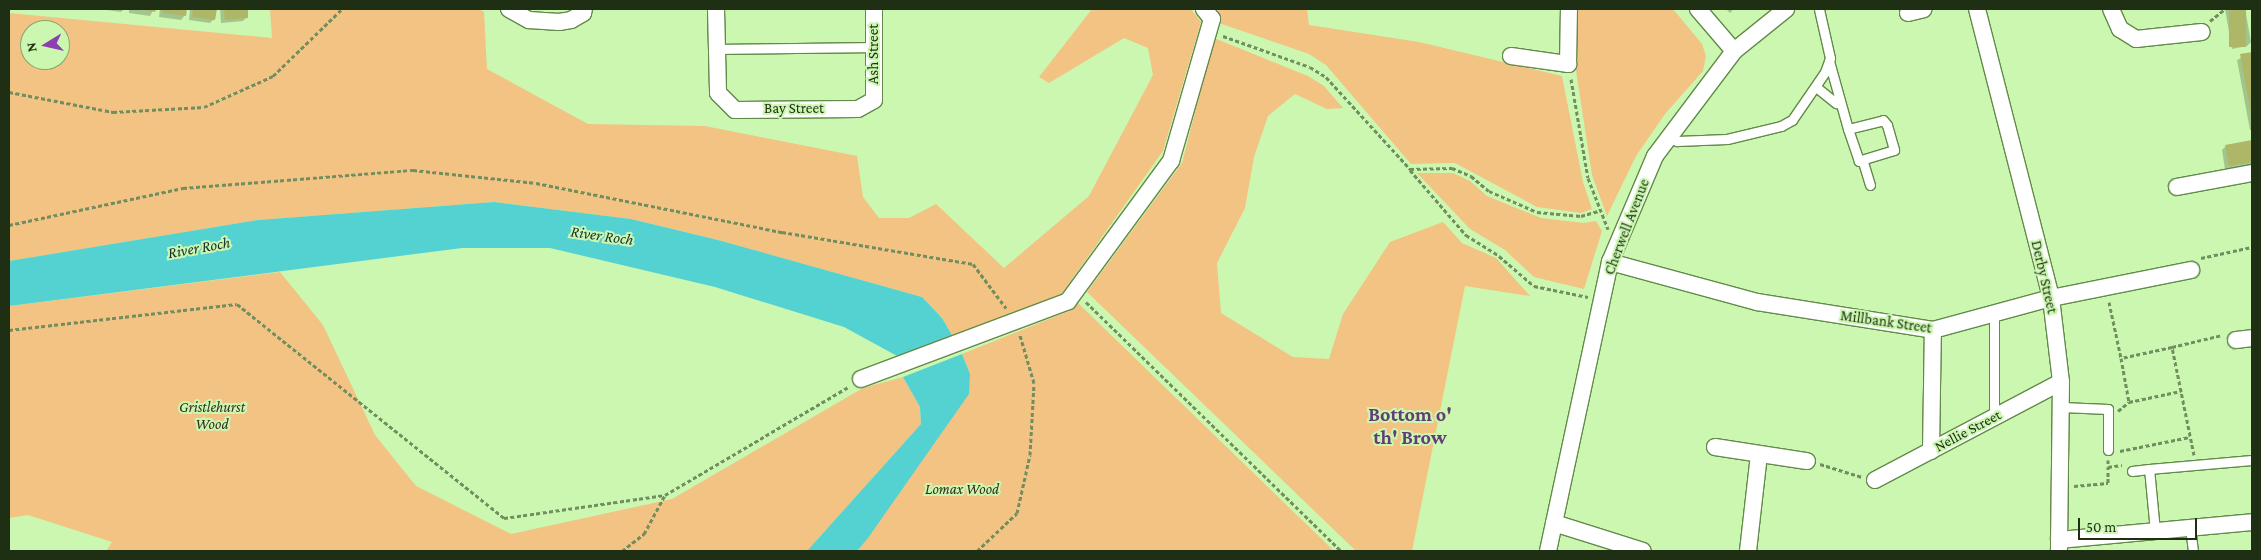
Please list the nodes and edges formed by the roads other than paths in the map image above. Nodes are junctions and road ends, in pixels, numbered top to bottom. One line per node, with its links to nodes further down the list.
1 (509, 9): 2 (street)
2 (584, 9)
3 (716, 9): 16 (street)
4 (874, 9): 15 (street, Ash Street)
5 (1204, 9): 34 (street)
6 (1569, 9): 18 (street)
7 (1698, 9): 17 (street)
8 (1786, 9): 17 (street, Cherwell Avenue)
9 (1819, 9): 19 (lane)
10 (1924, 9): 13 (street)
11 (1977, 9): 31 (street, Derby Street)
12 (2112, 9): 14 (street)
13 (1908, 13)
14 (2202, 32)
15 (874, 47): 16 (lane); 21 (street, Ash Street)
16 (717, 49): 21 (street, Bay Street)
17 (1734, 51): 24 (street, Cherwell Avenue)
18 (1511, 56)
19 (1829, 61): 20 (lane); 22 (lane)
20 (1816, 86): 22 (lane); 24 (lane)
21 (874, 100)
22 (1840, 110): 23 (lane)
23 (1848, 129): 25 (lane); 25 (lane)
24 (1669, 138): 29 (street, Cherwell Avenue)
25 (1863, 162): 27 (lane)
26 (2252, 173): 28 (street)
27 (1870, 185)
28 (2178, 187)
29 (1610, 262): 33 (street, Millbank Street); 47 (street, Cherwell Avenue)
30 (2191, 270): 31 (street, Millbank Street)
31 (2051, 298): 32 (street, Millbank Street); 35 (street, Derby Street)
32 (1994, 315): 33 (street, Millbank Street); 37 (lane)
33 (1933, 330): 40 (street)
34 (861, 379)
35 (2061, 382): 36 (street, Derby Street); 37 (street, Nellie Street)
36 (2061, 407): 39 (lane); 51 (street, Derby Street)
37 (1994, 417): 40 (street, Nellie Street)
38 (1715, 447): 41 (street)
39 (2108, 450)
40 (1931, 451): 46 (street, Nellie Street)
41 (1759, 455): 43 (street); 54 (street)
42 (2252, 460): 44 (lane)
43 (1807, 461)
44 (2149, 470): 45 (lane); 50 (lane)
45 (2132, 471)
46 (1875, 480)
47 (1554, 522): 52 (street, Cherwell Avenue); 53 (street)
48 (2252, 522): 49 (street)
49 (2190, 527): 50 (street); 55 (lane)
50 (2155, 531): 51 (street)
51 (2059, 546)
52 (1548, 551)
53 (1643, 551)
54 (1748, 551)
55 (2193, 551)

